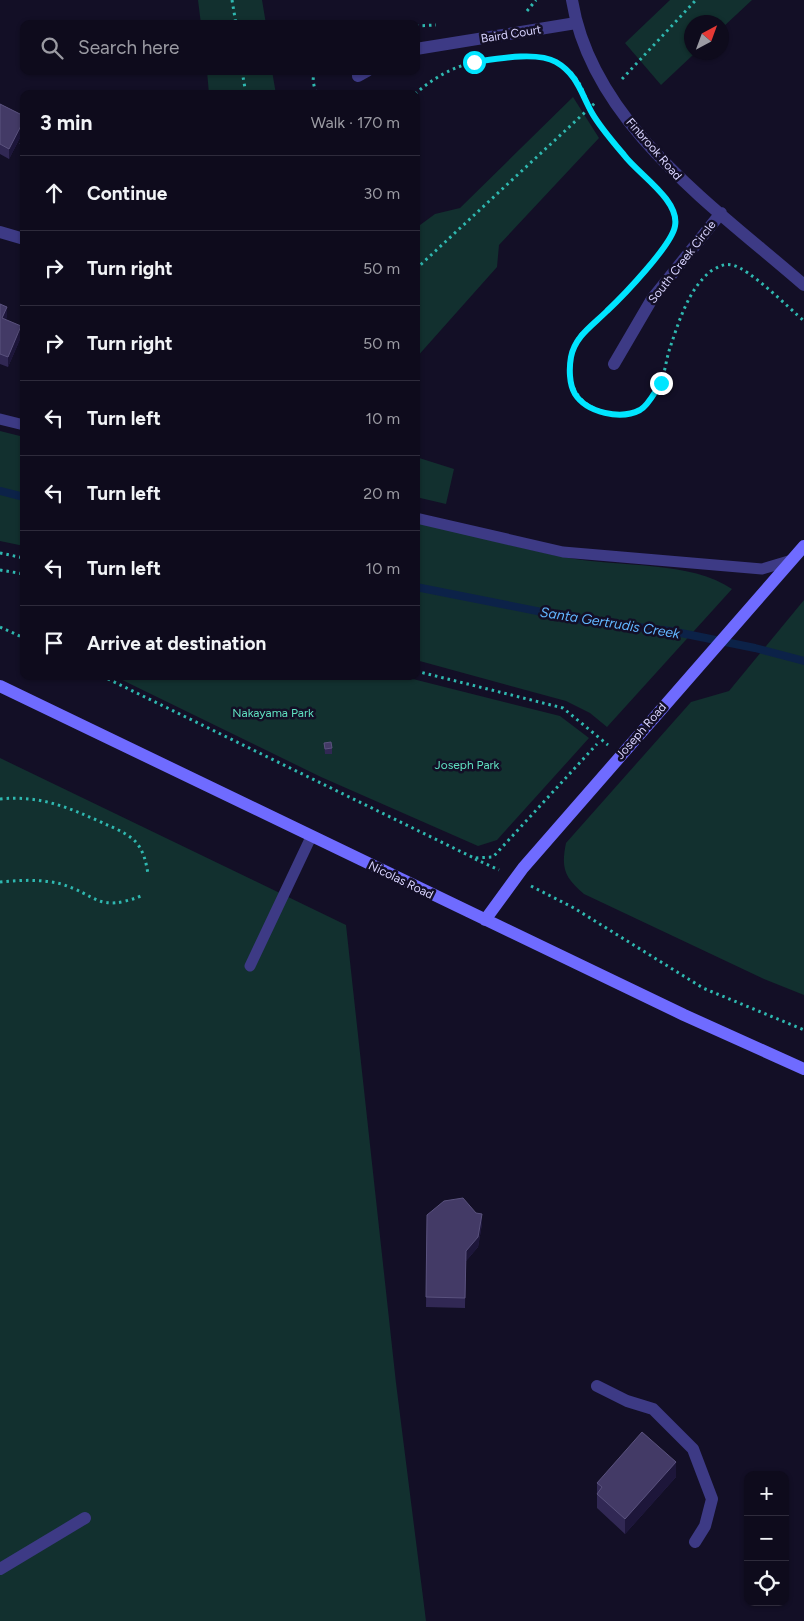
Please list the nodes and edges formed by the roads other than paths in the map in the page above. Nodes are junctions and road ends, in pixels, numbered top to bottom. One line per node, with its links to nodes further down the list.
1 (572, 0): 2 (street, Finbrook Road)
2 (576, 23): 3 (street, Baird Court); 4 (street, Finbrook Road)
3 (420, 48)
4 (720, 213): 7 (street, Finbrook Road); 8 (street, South Creek Circle)
5 (0, 232): 6 (street)
6 (20, 238)
7 (804, 285)
8 (614, 364)
9 (0, 419): 10 (lane)
10 (20, 424)
11 (420, 519): 13 (lane)
12 (804, 546): 13 (main road, Joseph Road)
13 (792, 560): 16 (main road, Joseph Road)
14 (0, 686): 15 (main road, Nicolas Road)
15 (311, 837): 16 (main road, Nicolas Road); 17 (lane)
16 (485, 920): 18 (main road, Nicolas Road)
17 (250, 966)
18 (804, 1069)
19 (597, 1386): 21 (street)
20 (85, 1518): 22 (street)
21 (695, 1542)
22 (0, 1569)

